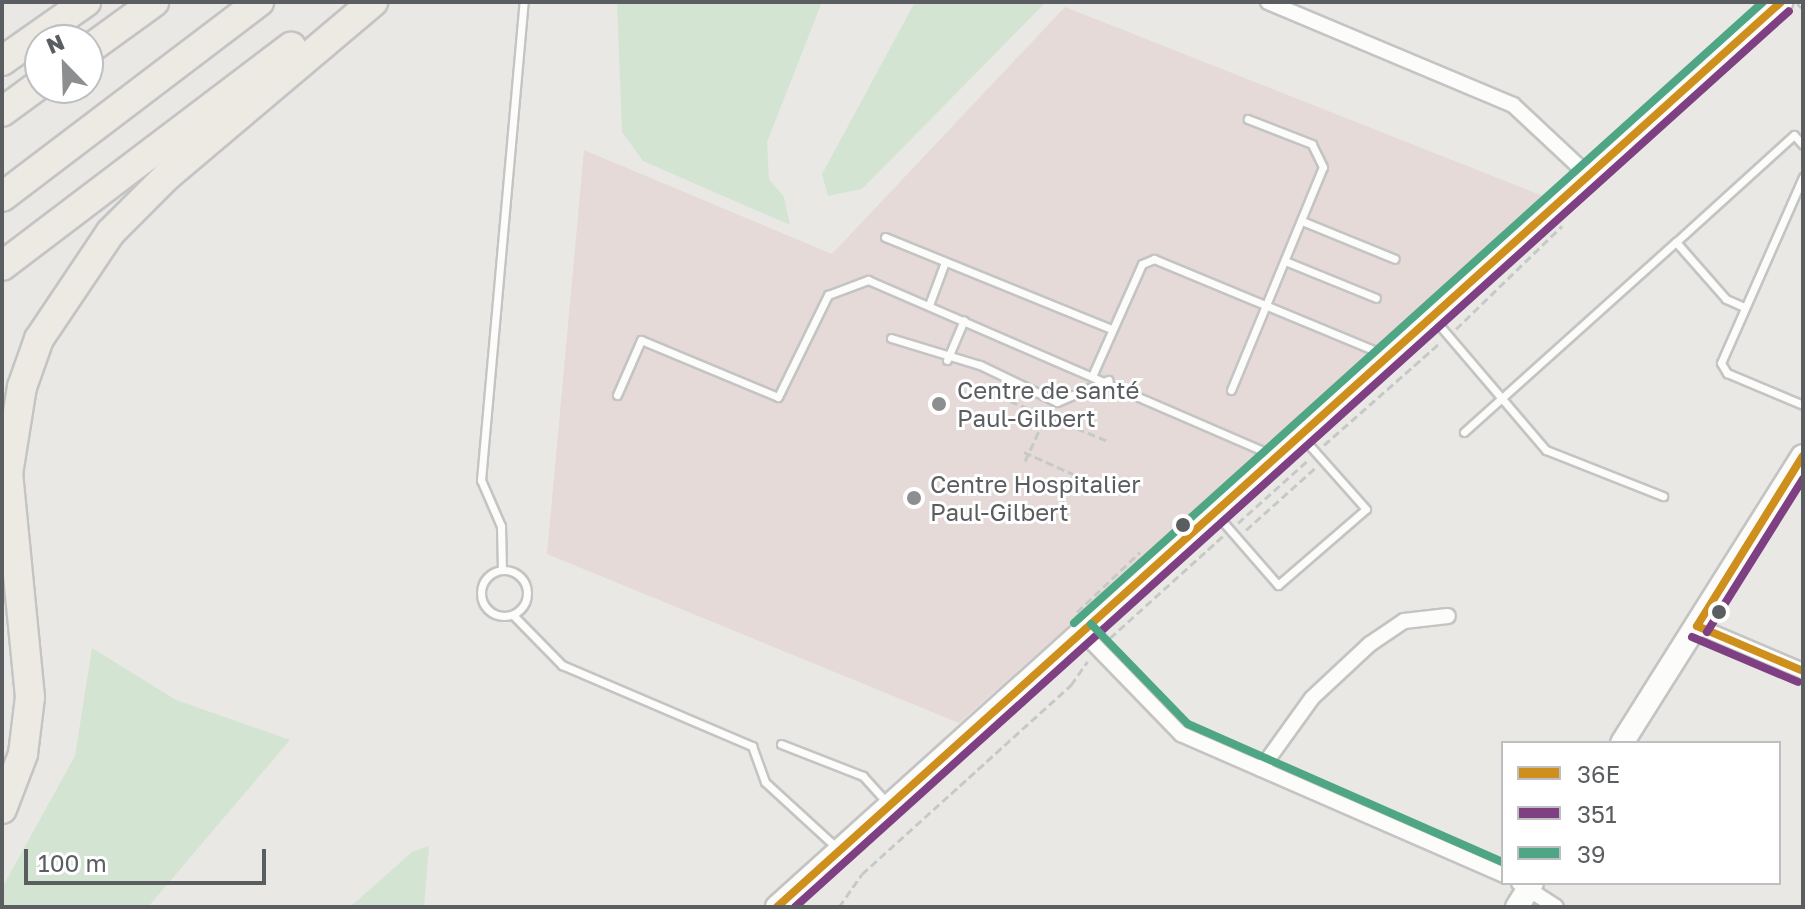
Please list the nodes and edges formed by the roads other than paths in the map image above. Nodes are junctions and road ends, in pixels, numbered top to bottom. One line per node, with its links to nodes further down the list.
1 (86, 2): 10 (highway)
2 (154, 2): 9 (highway)
3 (259, 2): 19 (highway)
4 (350, 2): 26 (highway)
5 (373, 2): 59 (highway)
6 (524, 2): 49 (lane)
7 (1268, 2): 17 (street)
8 (1781, 2): 17 (street)
9 (104, 38)
10 (2, 61)
11 (24, 96): 12 (highway)
12 (2, 112)
13 (1248, 119): 20 (lane)
14 (1803, 127): 15 (lane)
15 (1794, 135): 16 (lane); 22 (lane)
16 (1803, 145)
17 (1588, 175): 32 (street)
18 (1803, 177): 30 (lane)
19 (2, 197)
20 (1302, 221): 23 (lane); 24 (lane)
21 (885, 237): 25 (lane)
22 (1676, 242): 30 (lane); 41 (lane)
23 (1395, 259)
24 (1285, 261): 27 (lane); 29 (lane)
25 (945, 262): 28 (lane); 33 (lane)
26 (2, 266)
27 (1376, 298)
28 (929, 305): 31 (lane); 40 (lane)
29 (1268, 305): 33 (lane); 35 (lane); 39 (lane)
30 (1744, 307): 42 (lane)
31 (964, 320): 36 (lane); 37 (lane)
32 (1441, 327): 35 (street); 41 (lane)
33 (1112, 329): 37 (lane)
34 (891, 338): 36 (lane)
35 (1392, 358): 44 (street)
36 (947, 360): 38 (lane)
37 (1093, 374): 38 (lane)
38 (1108, 380): 46 (lane)
39 (1231, 390)
40 (617, 395)
41 (1503, 397): 43 (lane); 47 (lane)
42 (1803, 405)
43 (1464, 432)
44 (1310, 445): 46 (street); 48 (lane)
45 (1803, 456): 52 (street)
46 (1280, 458): 48 (street)
47 (1663, 496)
48 (1224, 522): 53 (street)
49 (502, 570): 50 (lane); 50 (lane)
50 (513, 615): 60 (lane)
51 (1448, 616): 57 (street)
52 (1697, 626): 54 (street); 55 (street)
53 (1082, 632): 57 (street); 58 (street)
54 (1803, 671)
55 (1623, 741)
56 (781, 744): 58 (lane)
57 (1261, 769): 61 (street)
58 (890, 805): 60 (street)
59 (2, 809)
60 (840, 850): 63 (street)
61 (1501, 874)
62 (1524, 890): 64 (street)
63 (777, 907)
64 (1556, 907)

